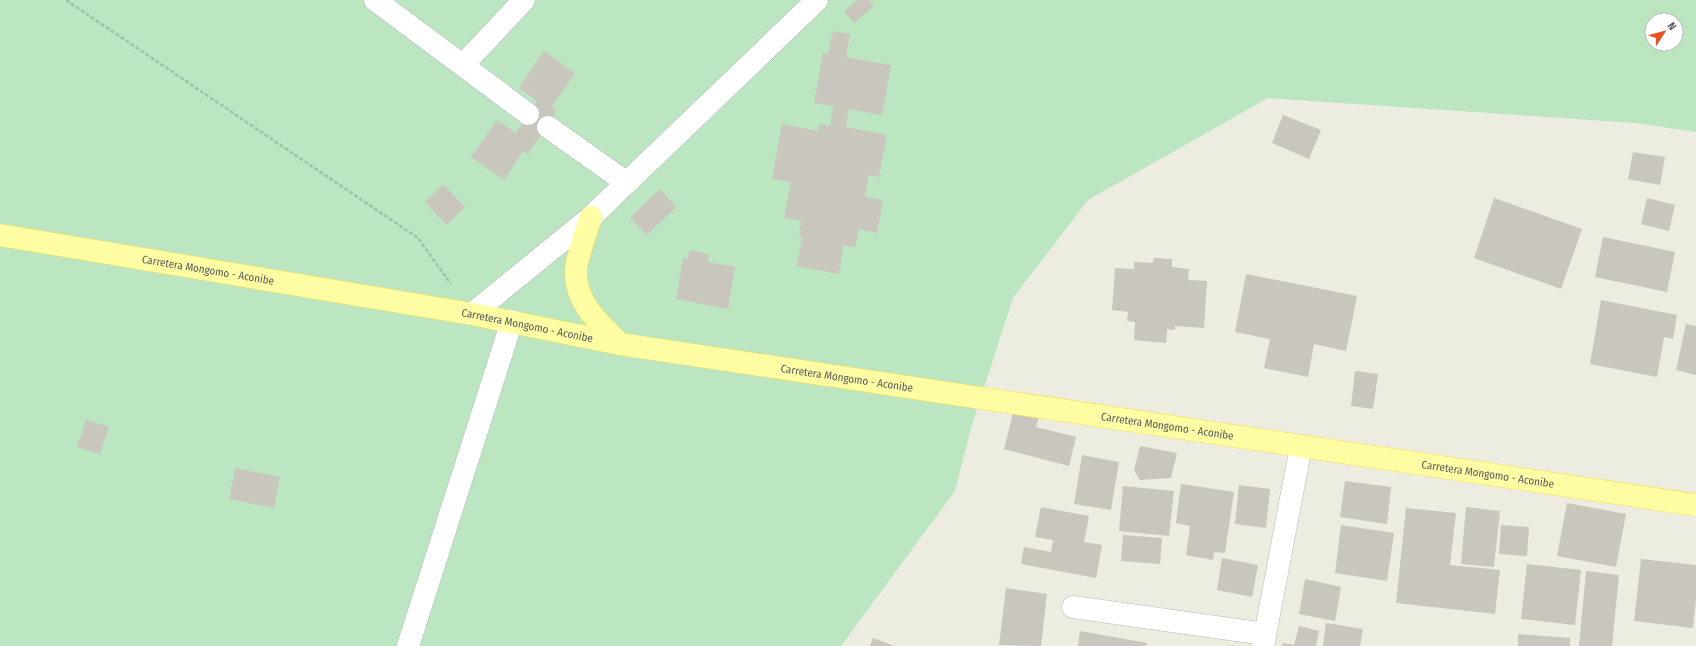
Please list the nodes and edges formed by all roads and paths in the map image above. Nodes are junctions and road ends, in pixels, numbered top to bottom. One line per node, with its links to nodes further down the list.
1 (66, 0): 11 (path)
2 (375, 0): 5 (street)
3 (524, 0): 5 (street)
4 (816, 0): 8 (street)
5 (463, 65): 6 (street)
6 (528, 114)
7 (548, 127): 8 (street)
8 (627, 184): 9 (street)
9 (591, 217): 11 (street); 13 (main road)
10 (0, 235): 11 (main road, Carretera Mongomo - Aconibe)
11 (472, 314): 12 (main road, Carretera Mongomo - Aconibe)
12 (512, 321): 13 (main road, Carretera Mongomo - Aconibe); 18 (street)
13 (620, 344): 14 (main road, Carretera Mongomo - Aconibe)
14 (1301, 446): 15 (main road, Carretera Mongomo - Aconibe); 17 (street)
15 (1696, 505)
16 (1073, 607): 17 (street)
17 (1264, 640)
18 (408, 646)

